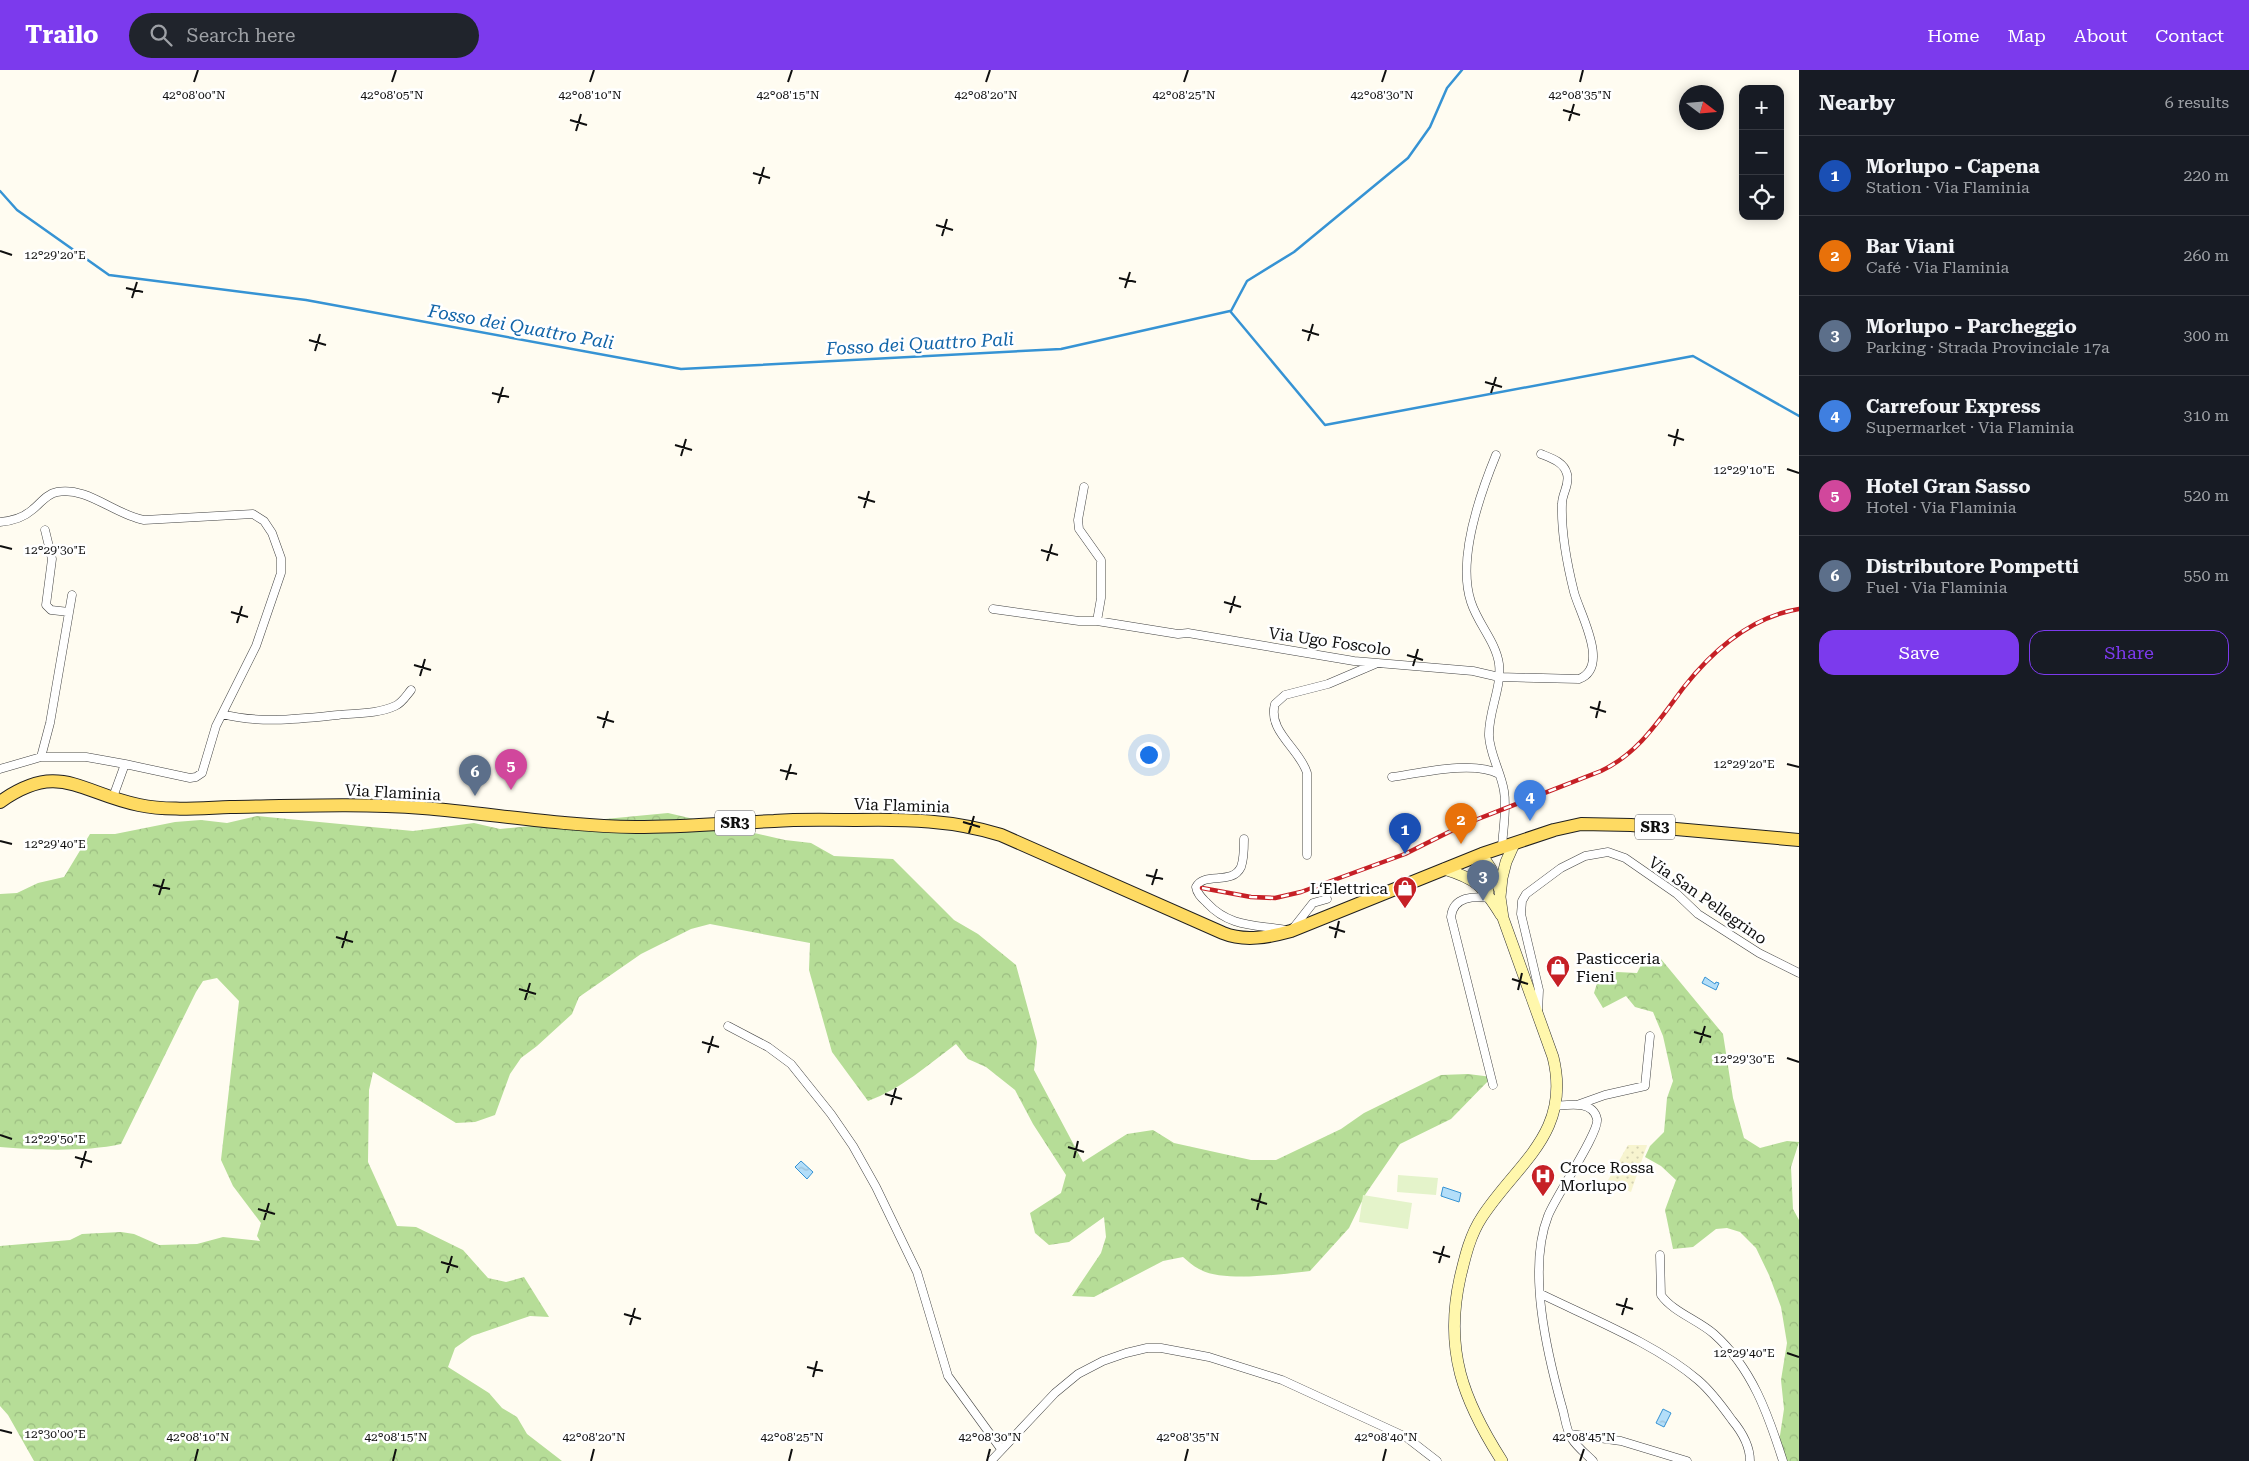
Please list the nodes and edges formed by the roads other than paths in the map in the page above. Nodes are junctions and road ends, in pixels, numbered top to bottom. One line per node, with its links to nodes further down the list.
1 (1541, 454): 11 (street, Via Ugo Foscolo)
2 (1496, 455): 11 (street)
3 (1084, 487): 9 (street)
4 (0, 522): 13 (street)
5 (45, 530): 8 (street)
6 (72, 594): 8 (street)
7 (992, 609): 9 (street, Via Ugo Foscolo)
8 (68, 612): 14 (street)
9 (1097, 621): 10 (street, Via Ugo Foscolo)
10 (1377, 663): 11 (street, Via Ugo Foscolo); 26 (street)
11 (1499, 677): 17 (street)
12 (411, 690): 13 (street)
13 (222, 714): 15 (street)
14 (41, 757): 15 (street); 16 (street)
15 (124, 764): 19 (street)
16 (0, 769)
17 (1499, 774): 18 (street); 24 (street)
18 (1392, 777)
19 (113, 797): 20 (main road, Via Flaminia / SR3); 32 (main road, Via Flaminia / SR3)
20 (0, 802)
21 (1244, 840): 32 (street)
22 (1799, 840): 23 (main road, Via Flaminia / SR3)
23 (1514, 844): 24 (main road, Via Flaminia / SR3); 28 (main road)
24 (1502, 848): 25 (main road, Via Flaminia / SR3)
25 (1482, 854): 27 (main road, Via Flaminia / SR3); 28 (main road); 29 (main road)
26 (1307, 855)
27 (1444, 869): 29 (main road); 32 (main road, Via Flaminia / SR3)
28 (1500, 892): 31 (main road)
29 (1490, 898): 31 (main road); 37 (street)
30 (1327, 899): 32 (street)
31 (1503, 918): 34 (main road)
32 (1291, 931)
33 (1799, 973): 34 (street, Via San Pellegrino)
34 (1537, 1014): 39 (main road)
35 (728, 1026): 43 (street)
36 (1650, 1036): 38 (street)
37 (1493, 1085)
38 (1575, 1105): 39 (street); 41 (street)
39 (1554, 1106): 46 (main road)
40 (1660, 1255): 50 (street)
41 (1541, 1294): 42 (street); 49 (street)
42 (1570, 1434): 47 (street); 48 (street)
43 (1001, 1449): 44 (street); 45 (street)
44 (992, 1461)
45 (1437, 1461)
46 (1502, 1461)
47 (1593, 1461)
48 (1687, 1461)
49 (1750, 1461)
50 (1783, 1461)

